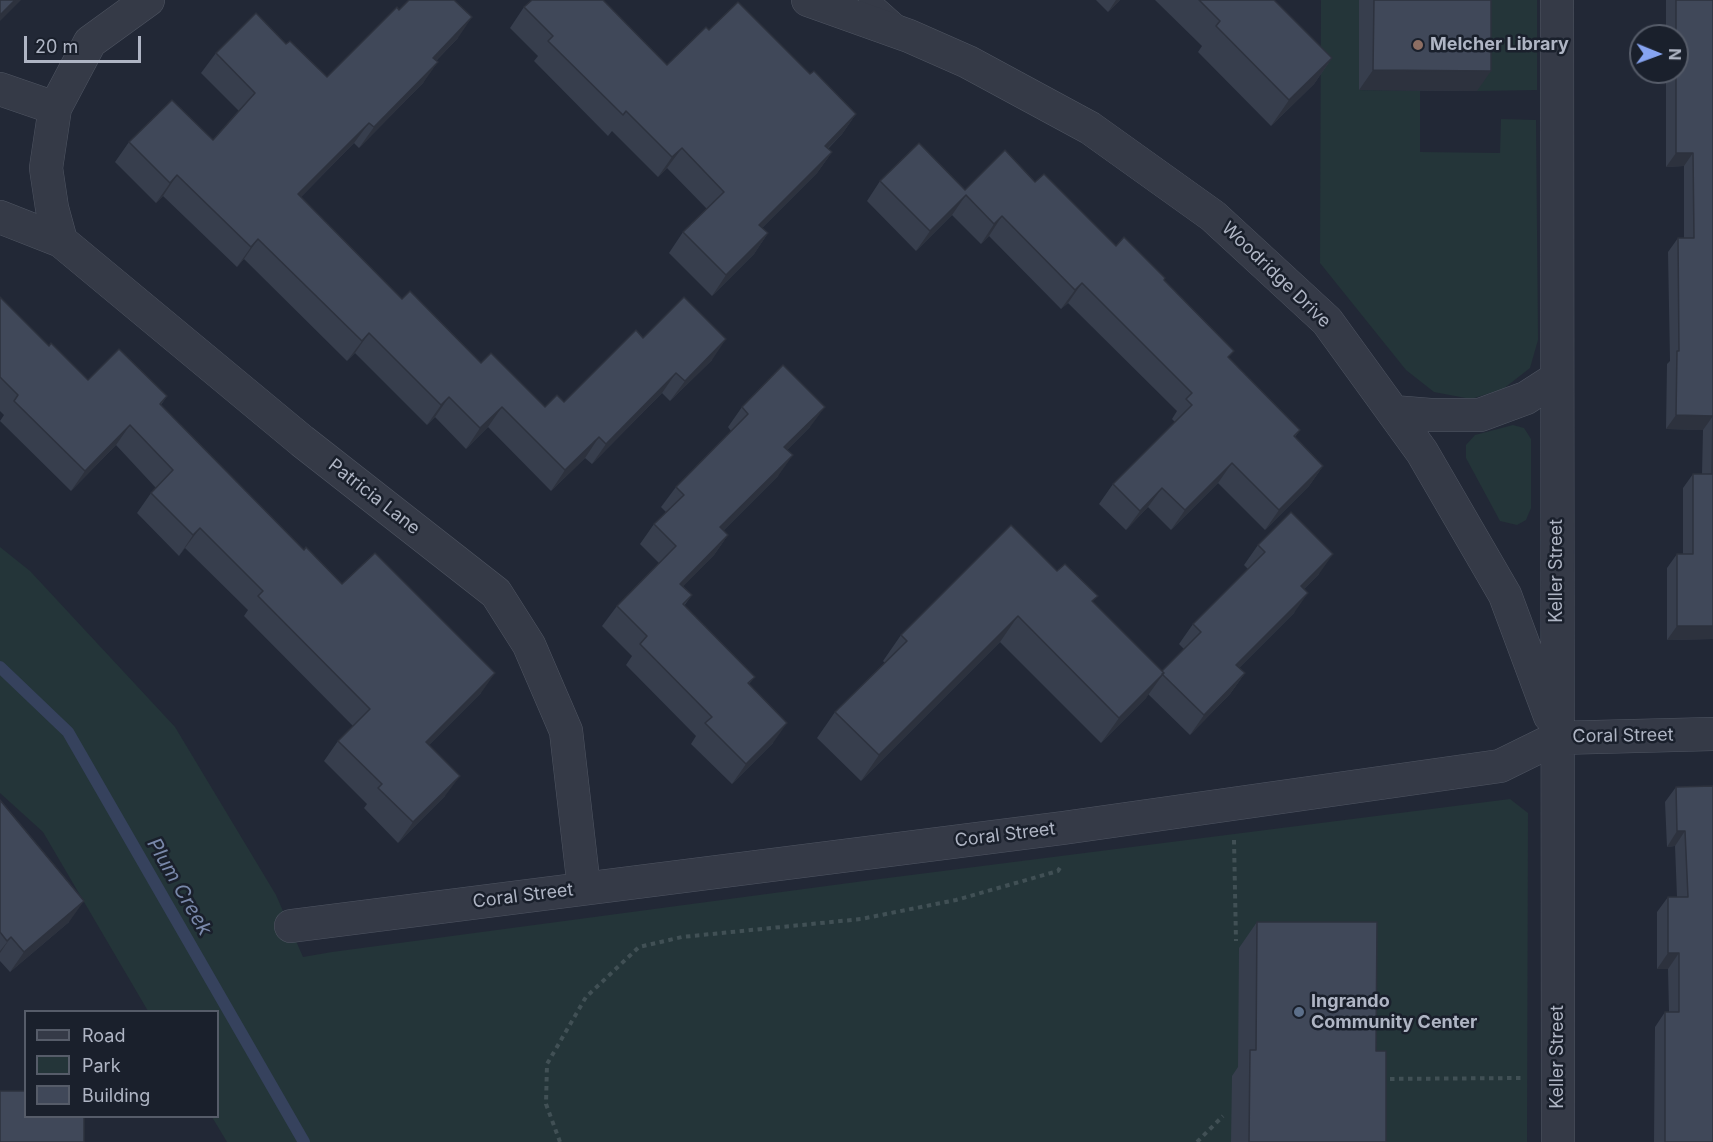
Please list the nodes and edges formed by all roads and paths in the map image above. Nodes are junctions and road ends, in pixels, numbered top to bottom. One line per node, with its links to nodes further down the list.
1 (147, 0): 7 (street)
2 (808, 0): 5 (street, Woodridge Drive)
3 (869, 0): 5 (lane)
4 (1557, 0): 10 (street, Keller Street)
5 (909, 36): 11 (street, Woodridge Drive)
6 (0, 88): 7 (street)
7 (55, 108): 9 (street)
8 (0, 217): 9 (street, Patricia Lane)
9 (61, 242): 16 (street, Patricia Lane)
10 (1557, 378): 11 (street); 13 (street, Keller Street)
11 (1393, 412): 13 (street, Woodridge Drive)
12 (1713, 734): 13 (street, Coral Street)
13 (1557, 738): 14 (street, Coral Street); 19 (street, Keller Street)
14 (1234, 804): 15 (street, Coral Street); 18 (path)
15 (1095, 824): 16 (street, Coral Street); 22 (path)
16 (584, 888): 17 (street, Coral Street)
17 (291, 926)
18 (1236, 941)
19 (1558, 1078): 20 (path); 24 (street, Keller Street)
20 (1377, 1080)
21 (1223, 1116): 23 (path)
22 (560, 1142)
23 (1197, 1142)
24 (1558, 1142)

